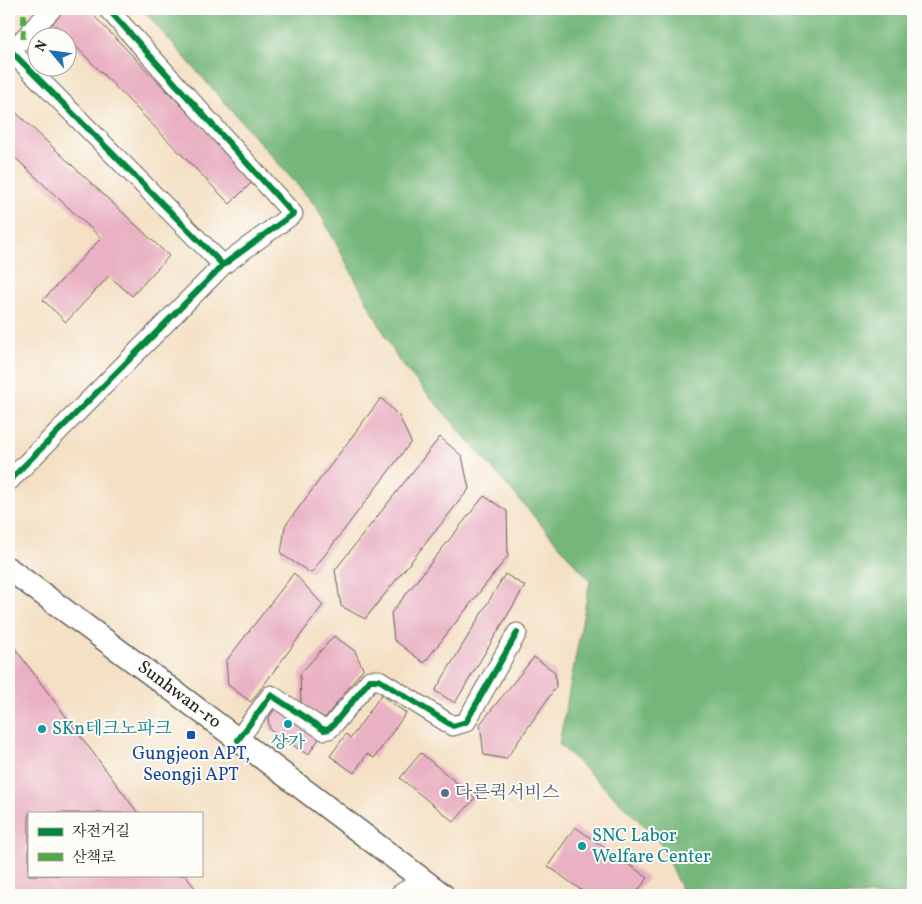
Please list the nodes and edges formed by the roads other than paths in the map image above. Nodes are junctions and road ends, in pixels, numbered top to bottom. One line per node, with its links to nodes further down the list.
1 (52, 9): 3 (street)
2 (108, 9): 4 (street)
3 (10, 53): 4 (street)
4 (223, 265): 5 (street)
5 (9, 481)
6 (9, 569): 8 (main road, Sunhwan-ro)
7 (517, 633): 8 (street)
8 (238, 740): 9 (main road, Sunhwan-ro)
9 (422, 878): 10 (street); 11 (main road, Sunhwan-ro)
10 (399, 895)
11 (443, 895)

